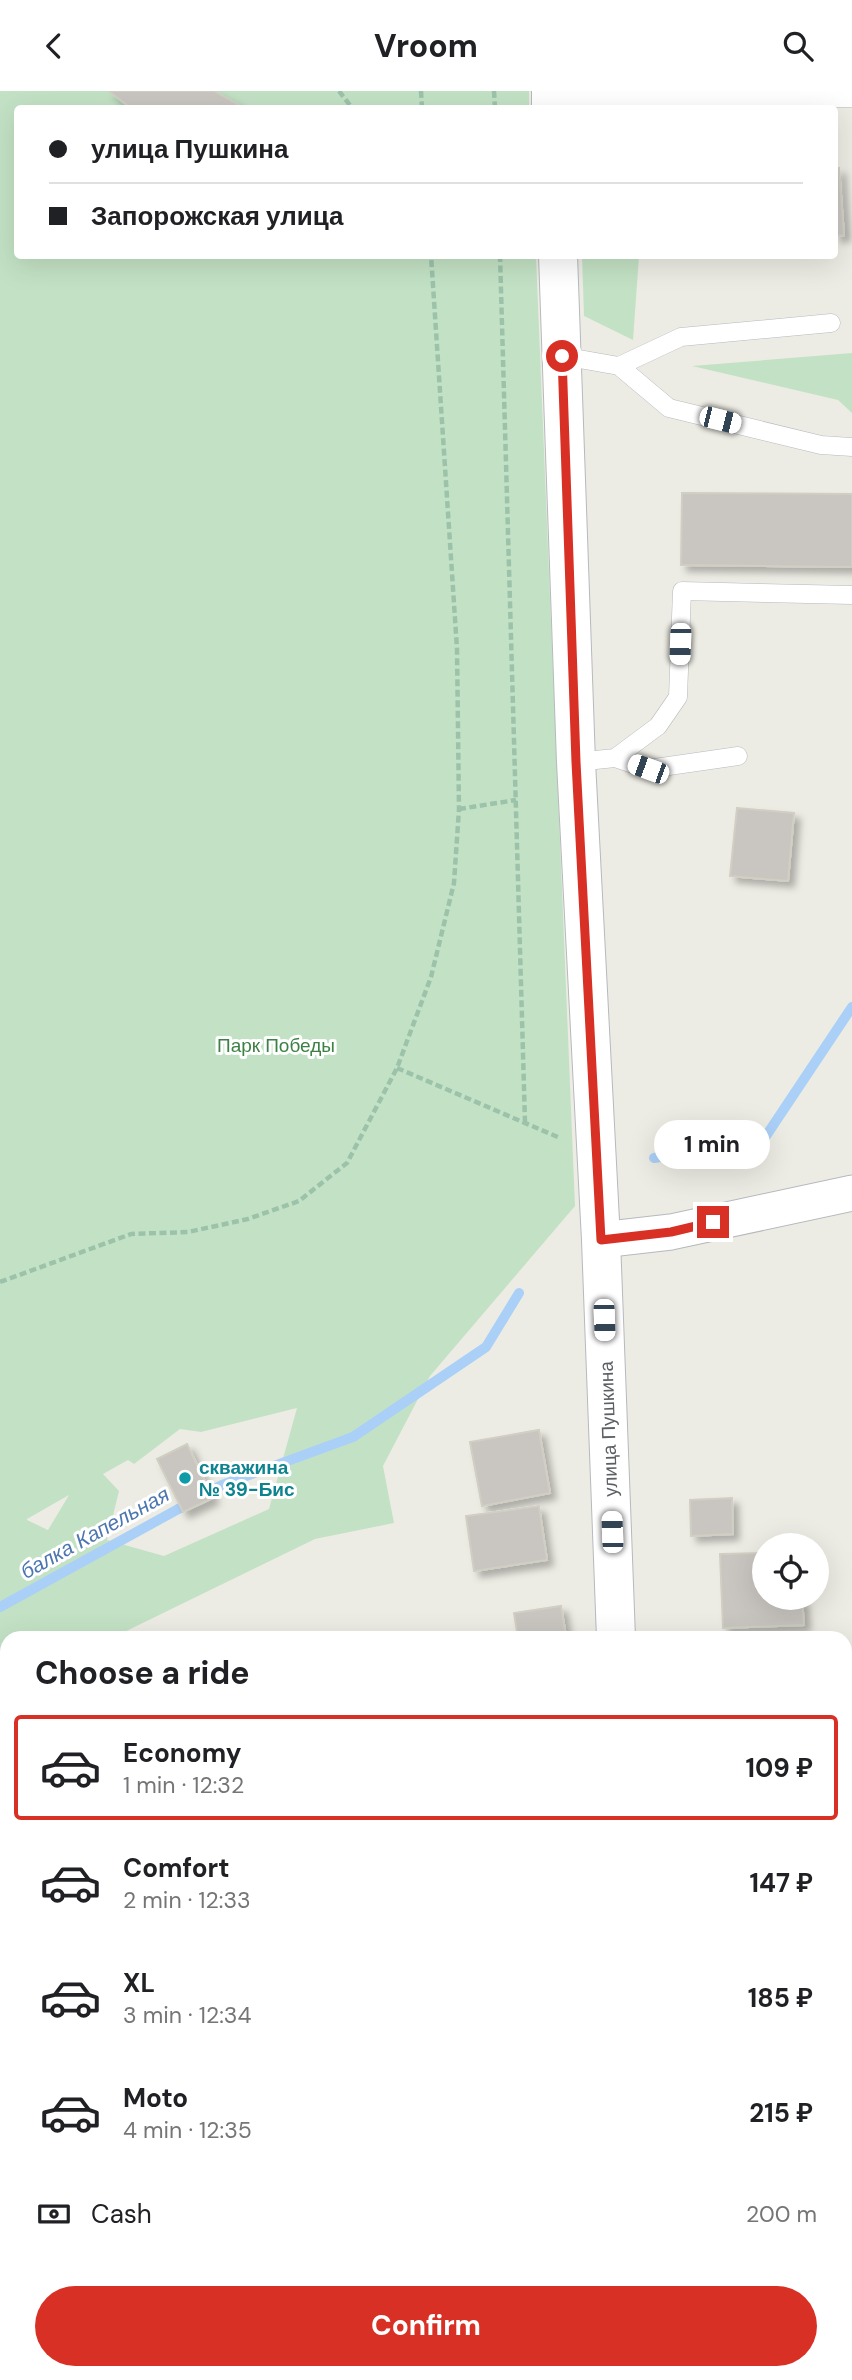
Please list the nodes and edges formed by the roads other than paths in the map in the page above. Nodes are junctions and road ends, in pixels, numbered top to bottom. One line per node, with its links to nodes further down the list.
1 (852, 98): 2 (lane)
2 (551, 99)
3 (558, 259): 5 (street, улица Пушкина)
4 (831, 323): 6 (lane)
5 (562, 356): 6 (lane); 11 (street, улица Пушкина)
6 (619, 366): 7 (lane)
7 (852, 447)
8 (852, 595): 10 (lane)
9 (738, 756): 10 (lane)
10 (615, 758): 11 (lane)
11 (576, 762): 13 (street, улица Пушкина)
12 (852, 1193): 13 (street)
13 (601, 1235): 14 (street, улица Пушкина)
14 (616, 1631)

